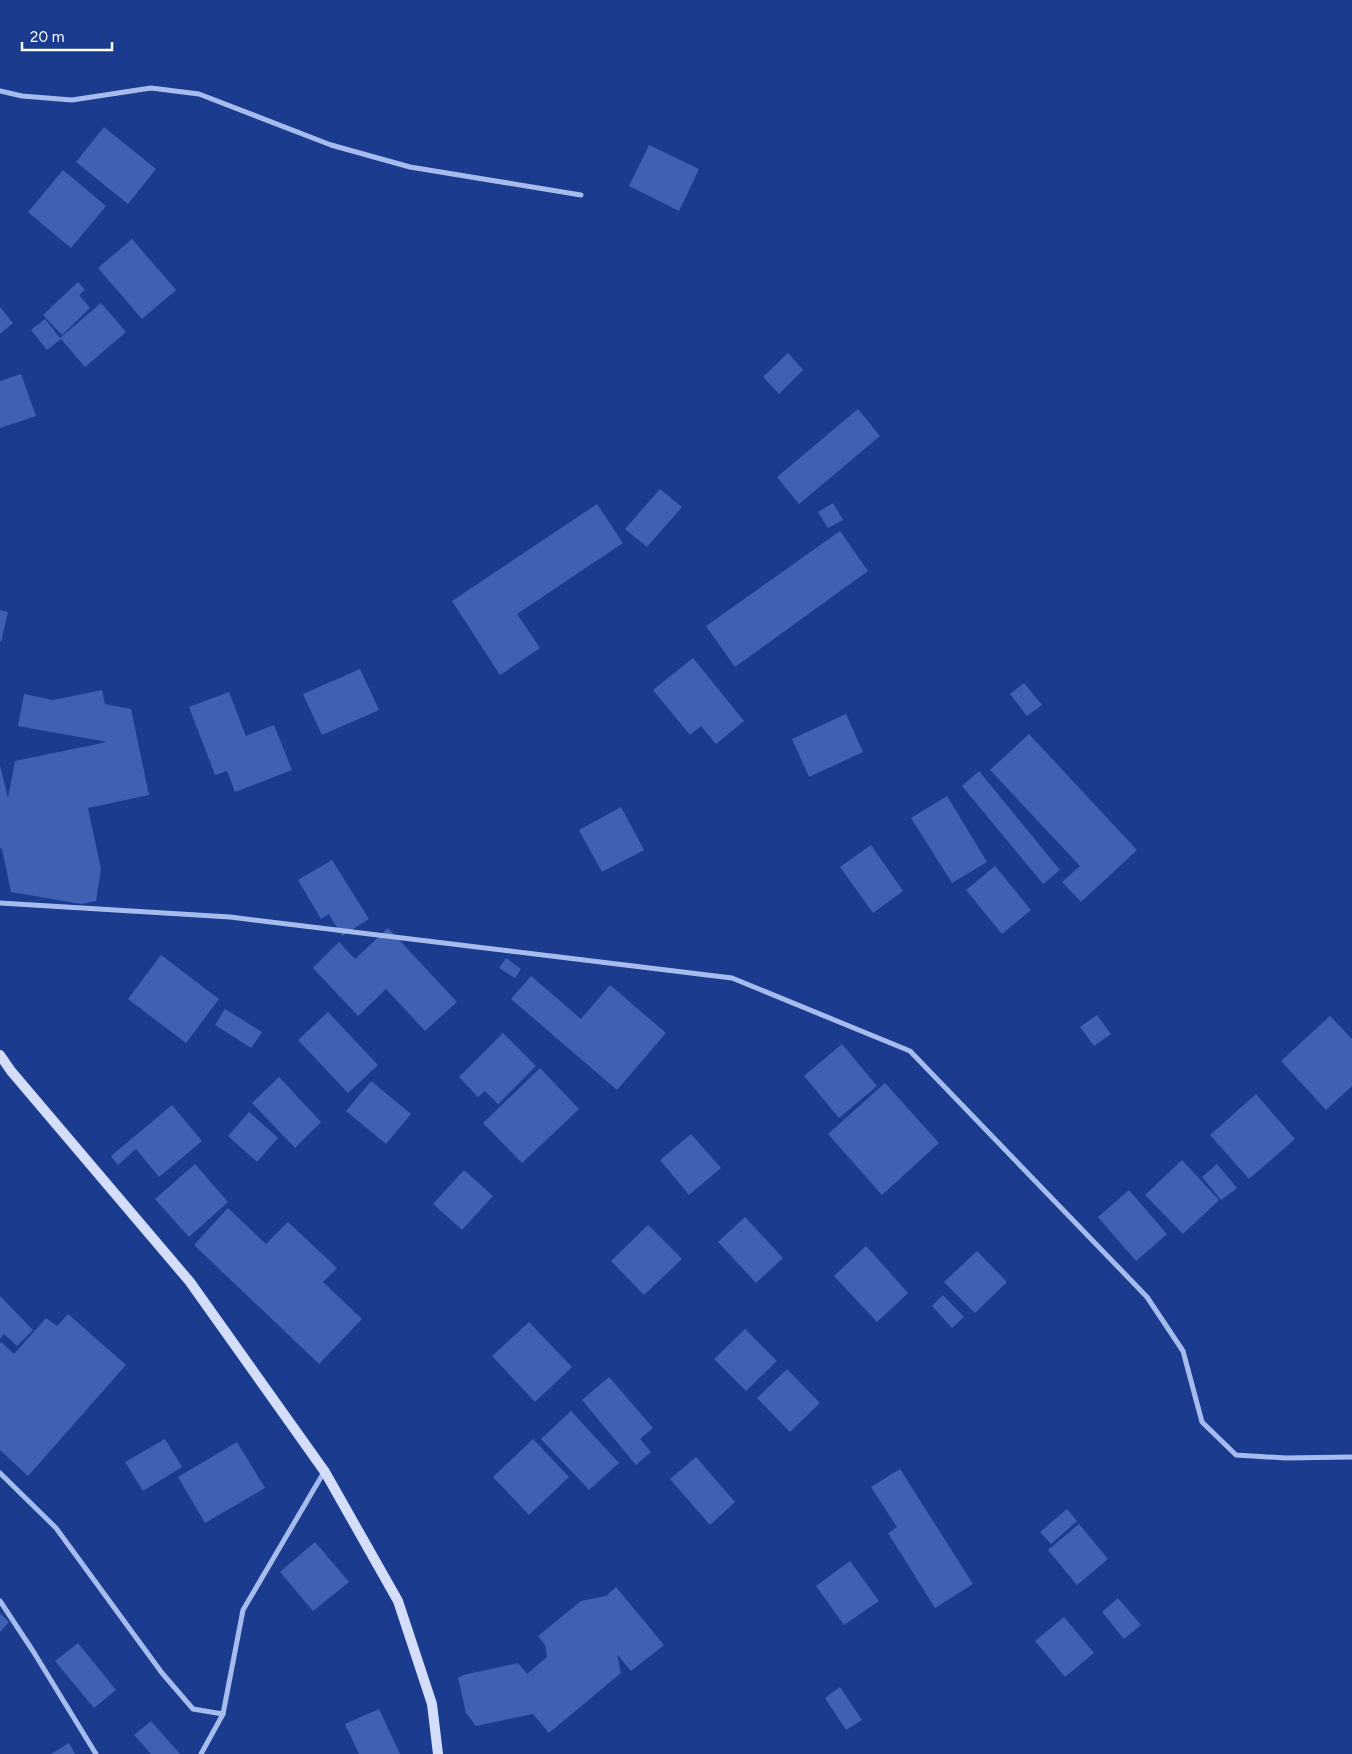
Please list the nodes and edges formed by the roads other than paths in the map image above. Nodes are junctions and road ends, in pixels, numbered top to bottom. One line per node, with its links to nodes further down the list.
1 (0, 91): 2 (street)
2 (581, 195)
3 (0, 903): 5 (street)
4 (0, 1055): 6 (main road)
5 (1352, 1457)
6 (325, 1472): 9 (street); 12 (main road)
7 (0, 1473): 9 (street)
8 (0, 1601): 10 (street)
9 (222, 1714): 11 (street)
10 (96, 1754)
11 (201, 1754)
12 (438, 1754)

